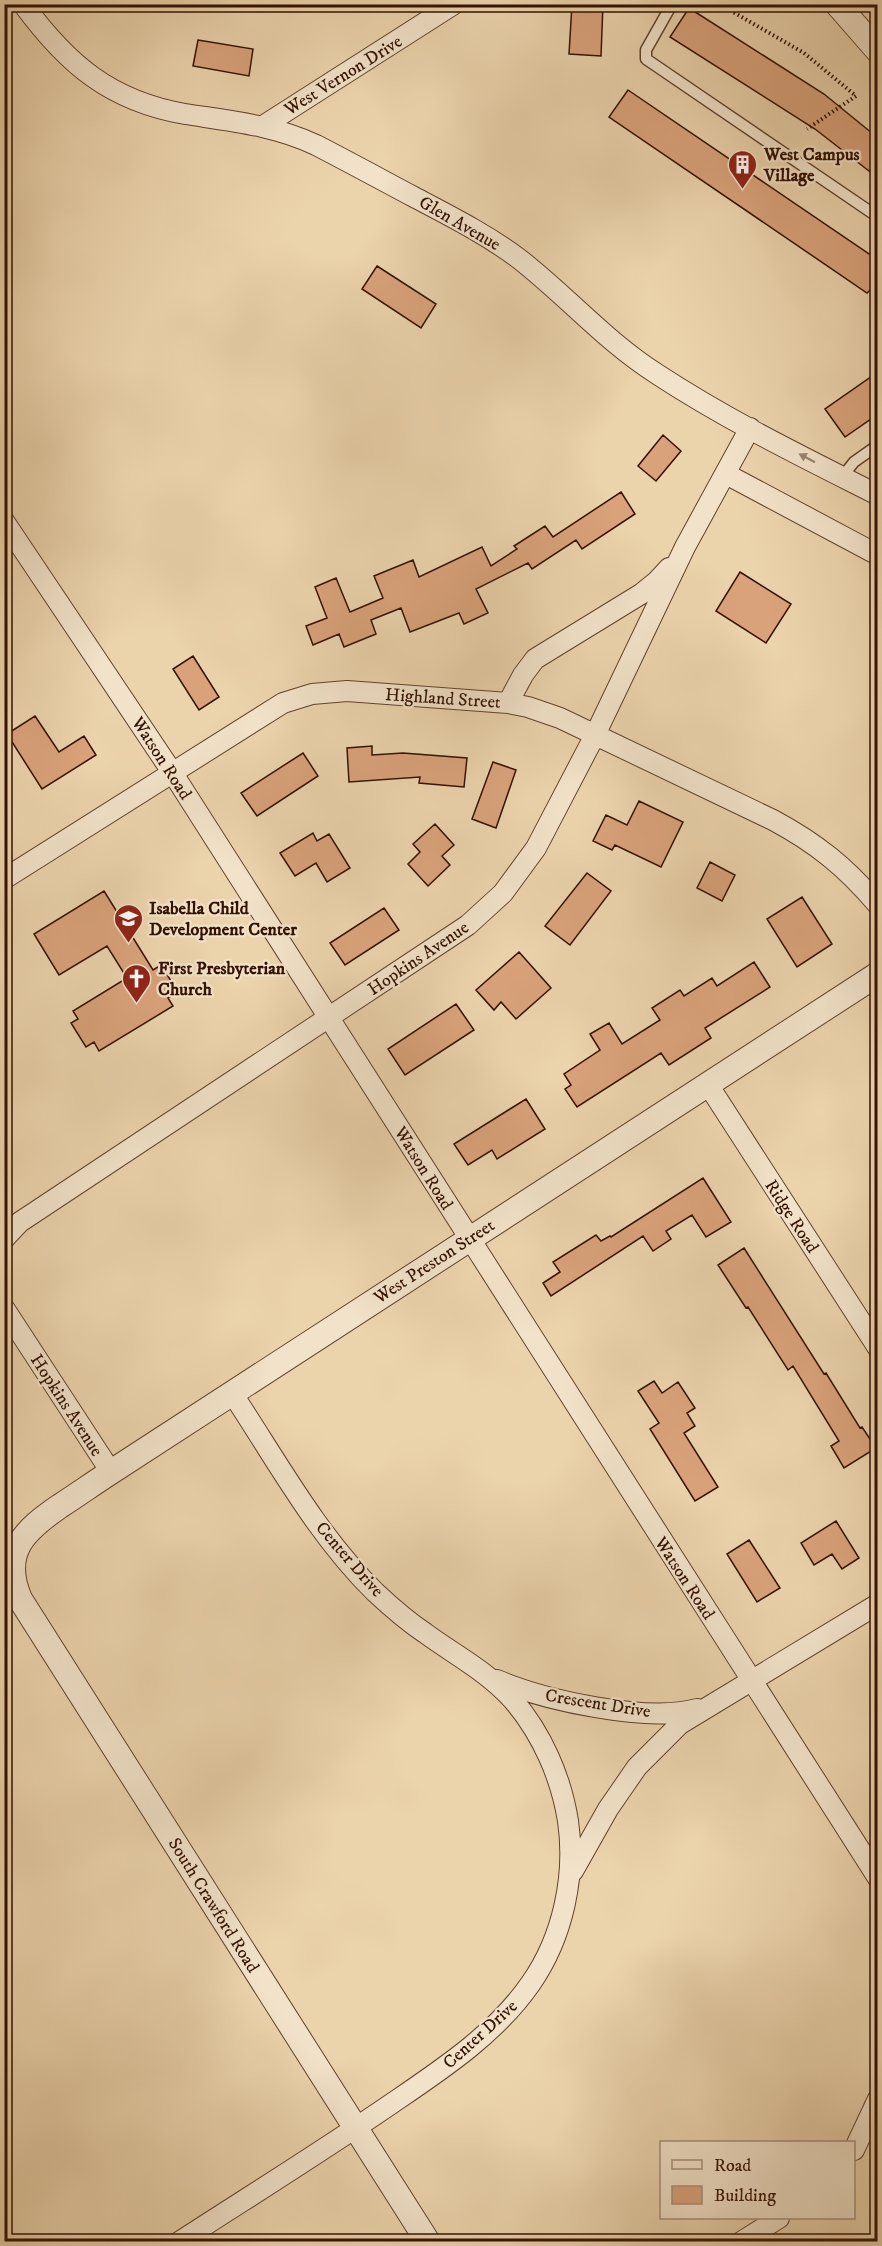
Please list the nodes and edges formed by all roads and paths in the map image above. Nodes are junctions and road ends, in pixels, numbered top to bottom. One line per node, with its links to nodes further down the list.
1 (23, 4): 7 (street, Glen Avenue)
2 (454, 4): 7 (street, West Vernon Drive)
3 (672, 4): 9 (lane)
4 (733, 4): 8 (path)
5 (837, 4): 6 (street)
6 (878, 51)
7 (262, 126): 10 (street, Glen Avenue)
8 (807, 129)
9 (878, 217)
10 (750, 428): 12 (street, Hopkins Avenue); 13 (street, Glen Avenue, one-way to 10)
11 (878, 445): 13 (lane)
12 (726, 474): 16 (street, Hopkins Avenue); 17 (street)
13 (842, 477): 14 (street, Glen Avenue)
14 (878, 495)
15 (4, 521): 20 (street, Watson Road)
16 (685, 547): 18 (street, Hopkins Avenue); 19 (street, Hopkins Avenue)
17 (878, 555)
18 (508, 703): 19 (street, Highland Street); 20 (street, Highland Street)
19 (595, 735): 22 (street, Highland Street); 24 (street, Hopkins Avenue)
20 (172, 772): 21 (street, Highland Street); 24 (street, Watson Road)
21 (4, 879)
22 (878, 905)
23 (878, 974): 25 (street, West Preston Street)
24 (329, 1017): 26 (street, Hopkins Avenue); 27 (street, Watson Road)
25 (707, 1083): 27 (street, West Preston Street); 29 (street, Ridge Road)
26 (4, 1239)
27 (468, 1239): 30 (street, West Preston Street); 35 (street, Watson Road)
28 (4, 1308): 31 (street, Hopkins Avenue)
29 (878, 1348)
30 (232, 1393): 31 (street, West Preston Street); 34 (street, Center Drive)
31 (111, 1472): 32 (street, West Preston Street)
32 (9, 1564): 40 (street, South Crawford Road)
33 (878, 1604): 35 (street, Crescent Drive)
34 (490, 1677): 36 (street, Crescent Drive); 37 (street, Center Drive)
35 (750, 1680): 36 (street, Crescent Drive); 38 (street, Watson Road)
36 (708, 1706): 37 (street, Crescent Drive)
37 (570, 1876): 40 (street, Center Drive)
38 (878, 1878)
39 (878, 2099): 41 (street)
40 (356, 2128): 43 (street, Center Drive); 44 (street, South Crawford Road)
41 (855, 2148)
42 (776, 2219): 45 (street)
43 (180, 2241)
44 (428, 2241)
45 (741, 2241)

